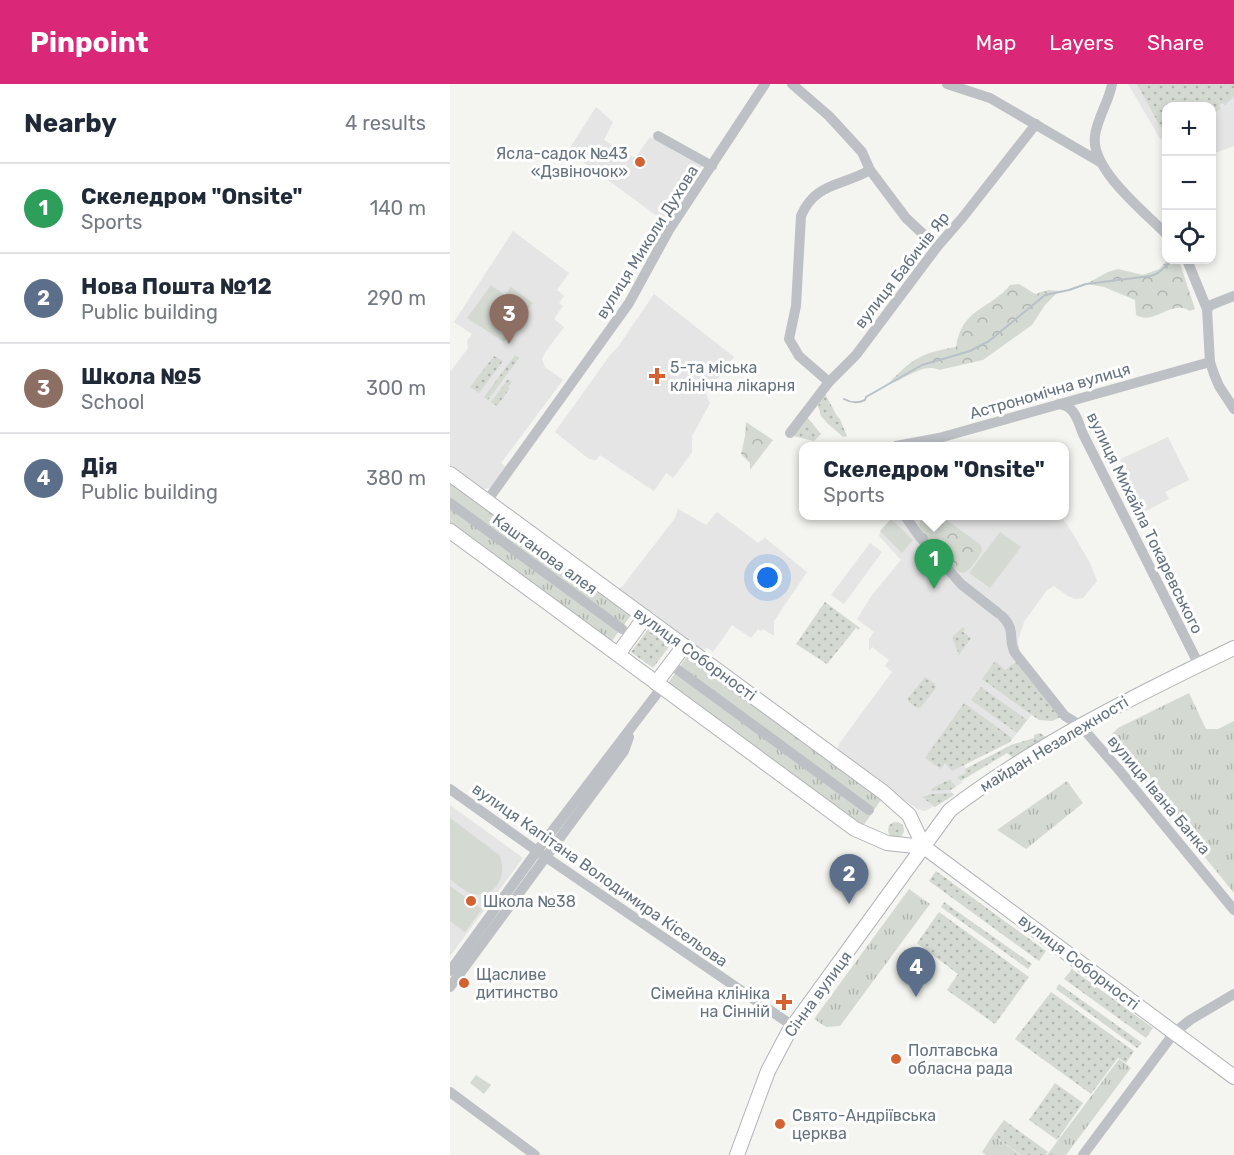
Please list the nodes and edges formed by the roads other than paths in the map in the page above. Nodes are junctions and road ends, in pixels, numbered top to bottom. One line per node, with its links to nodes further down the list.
1 (765, 84): 8 (street, вулиця Миколи Духова)
2 (792, 84): 9 (street)
3 (947, 84): 5 (street)
4 (1112, 84): 7 (street)
5 (1036, 124): 7 (street); 11 (street, вулиця Бабичів Яр)
6 (658, 136): 8 (street)
7 (1101, 162): 10 (street)
8 (712, 166): 24 (street, вулиця Миколи Духова)
9 (870, 170): 11 (street); 16 (street)
10 (1162, 229)
11 (937, 247): 16 (street, вулиця Бабичів Яр)
12 (1189, 264): 14 (street)
13 (1234, 296): 14 (street)
14 (1207, 309): 15 (street)
15 (1210, 362): 17 (street, Астрономічна вулиця); 19 (street)
16 (830, 382): 21 (street, вулиця Бабичів Яр)
17 (1090, 396): 18 (street, Астрономічна вулиця); 20 (street)
18 (1056, 404): 20 (street, вулиця Михайла Токаревського); 22 (street, Астрономічна вулиця)
19 (1234, 409)
20 (1074, 412): 33 (street, вулиця Михайла Токаревського)
21 (790, 433)
22 (920, 442)
23 (450, 474): 24 (main road, вулиця Соборності)
24 (487, 501): 28 (main road, вулиця Соборності)
25 (450, 503): 29 (street, Каштанова алея)
26 (908, 520): 36 (street, вулиця Івана Банка)
27 (450, 531): 32 (main road)
28 (645, 617): 30 (main road, вулиця Соборності); 32 (main road)
29 (622, 629)
30 (684, 646): 35 (main road); 39 (main road, вулиця Соборності)
31 (1234, 648): 33 (main road, майдан Незалежності)
32 (618, 654): 35 (main road)
33 (1198, 665): 36 (main road, майдан Незалежності)
34 (678, 670): 38 (street)
35 (659, 685): 39 (main road); 40 (street)
36 (1080, 725): 39 (main road, майдан Незалежності); 41 (street, вулиця Івана Банка)
37 (450, 789): 40 (street, вулиця Капітана Володимира Кісельова)
38 (869, 810)
39 (924, 847): 45 (main road, Сінна вулиця); 46 (main road, вулиця Соборності)
40 (541, 854): 42 (street); 43 (street); 45 (street, вулиця Капітана Володимира Кісельова)
41 (1234, 910)
42 (450, 971)
43 (450, 987)
44 (1234, 994): 46 (street)
45 (793, 1026): 50 (main road, Сінна вулиця)
46 (1174, 1033): 47 (main road, вулиця Соборності); 51 (street)
47 (1234, 1077)
48 (450, 1092): 49 (street)
49 (535, 1155)
50 (737, 1155)
51 (1083, 1155)

